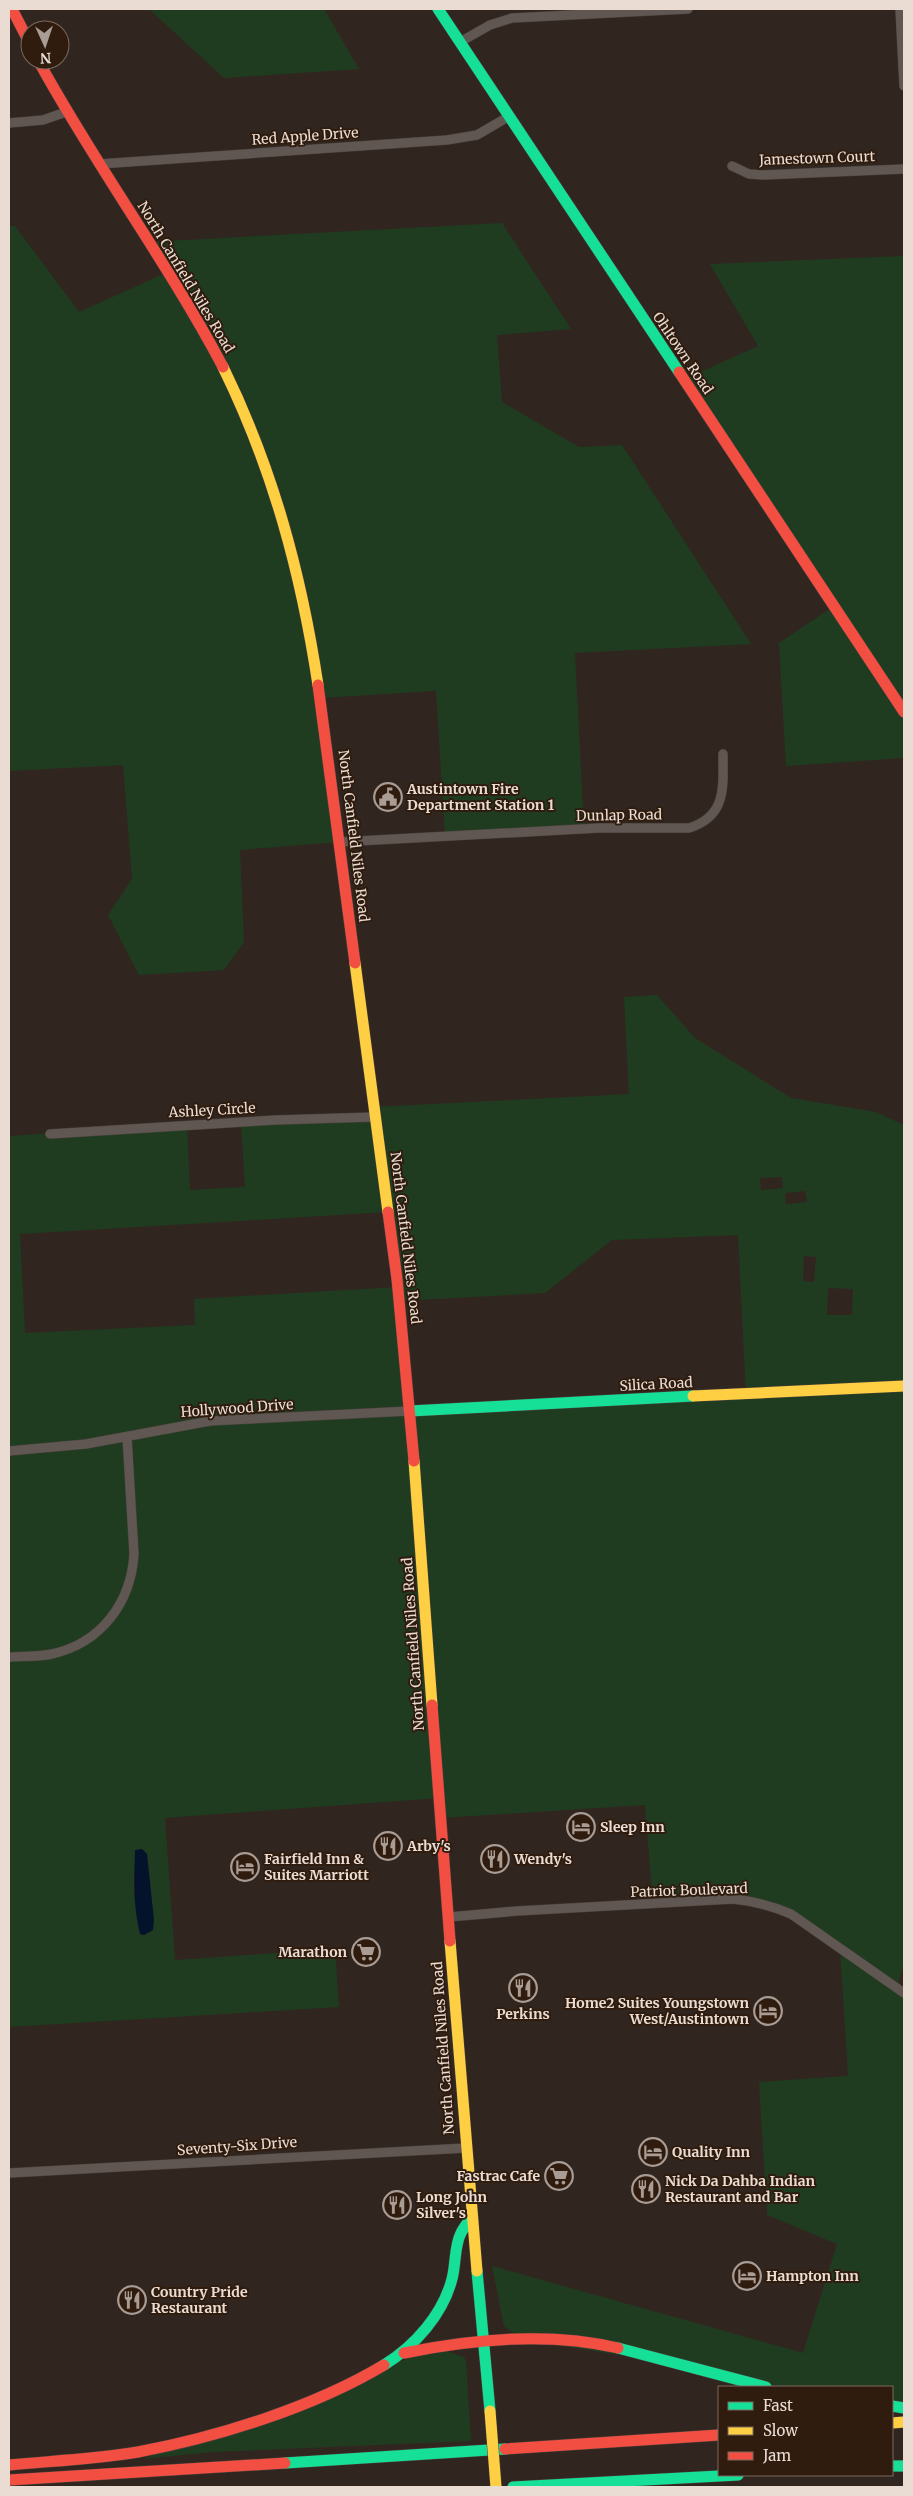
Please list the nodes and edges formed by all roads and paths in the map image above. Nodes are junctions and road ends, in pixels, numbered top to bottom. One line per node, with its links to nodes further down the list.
1 (12, 9): 5 (main road)
2 (438, 9): 6 (main road, Ohltown Road)
3 (688, 9): 6 (street)
4 (900, 9): 8 (street)
5 (20, 25)
6 (460, 42): 10 (main road, Ohltown Road)
7 (43, 70): 9 (main road, North Canfield Niles Road)
8 (904, 86)
9 (66, 112): 11 (street); 12 (main road, North Canfield Niles Road)
10 (508, 117): 12 (street, Red Apple Drive); 15 (main road, Ohltown Road)
11 (9, 123)
12 (99, 164): 17 (main road, North Canfield Niles Road)
13 (732, 166): 14 (street, Jamestown Court)
14 (904, 169)
15 (904, 712)
16 (723, 754): 17 (street, Dunlap Road)
17 (339, 842): 18 (main road, North Canfield Niles Road)
18 (375, 1116): 19 (street, Ashley Circle); 21 (main road, North Canfield Niles Road)
19 (50, 1134)
20 (904, 1386): 21 (main road, Silica Road)
21 (410, 1411): 22 (street, Hollywood Drive); 25 (main road, North Canfield Niles Road)
22 (127, 1437): 23 (street, Hollywood Drive); 24 (street)
23 (9, 1452)
24 (9, 1657)
25 (449, 1917): 26 (street, Patriot Boulevard); 27 (main road, North Canfield Niles Road)
26 (904, 1992)
27 (466, 2148): 28 (street, Seventy-Six Drive); 29 (main road, North Canfield Niles Road)
28 (9, 2173)
29 (472, 2217): 30 (main road, North Canfield Niles Road); 31 (main road)
30 (484, 2344): 31 (main road); 32 (main road); 37 (main road, North Canfield Niles Road, bridge)
31 (404, 2353): 34 (main road)
32 (762, 2386)
33 (718, 2435): 36 (main road)
34 (9, 2465)
35 (719, 2476): 38 (main road)
36 (9, 2480)
37 (496, 2487)
38 (513, 2487)

